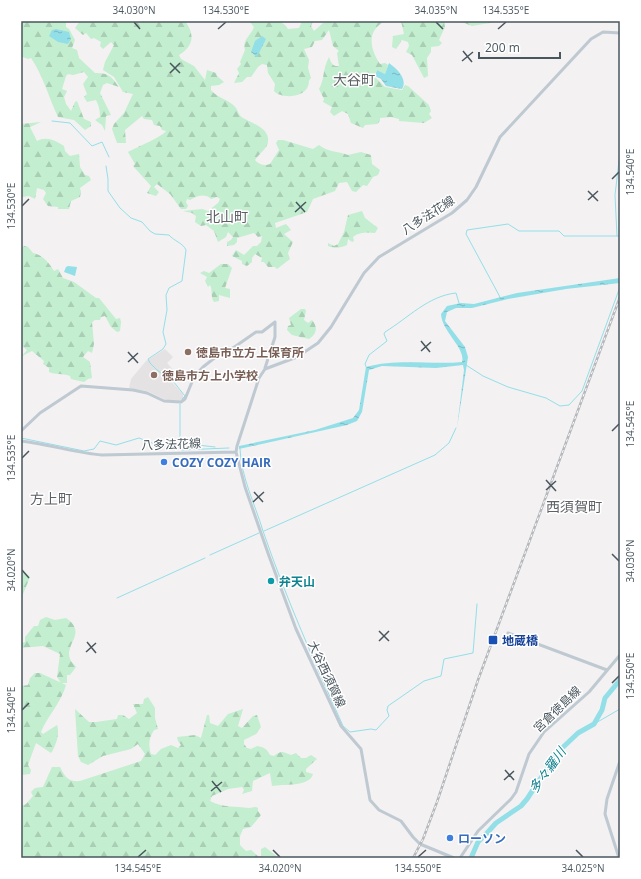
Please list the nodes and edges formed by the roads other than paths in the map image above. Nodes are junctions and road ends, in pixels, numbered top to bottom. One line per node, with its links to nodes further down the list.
1 (620, 34): 2 (main road, 八多法花線)
2 (265, 369): 3 (main road); 5 (main road)
3 (21, 431)
4 (21, 441): 5 (main road, 八多法花線)
5 (236, 452): 10 (main road, 大谷西須賀線)
6 (508, 633): 8 (main road)
7 (620, 655): 8 (main road, 宮倉徳島線)
8 (606, 670): 11 (main road, 宮倉徳島線)
9 (620, 761): 12 (main road)
10 (454, 858)
11 (460, 858)
12 (619, 858)

